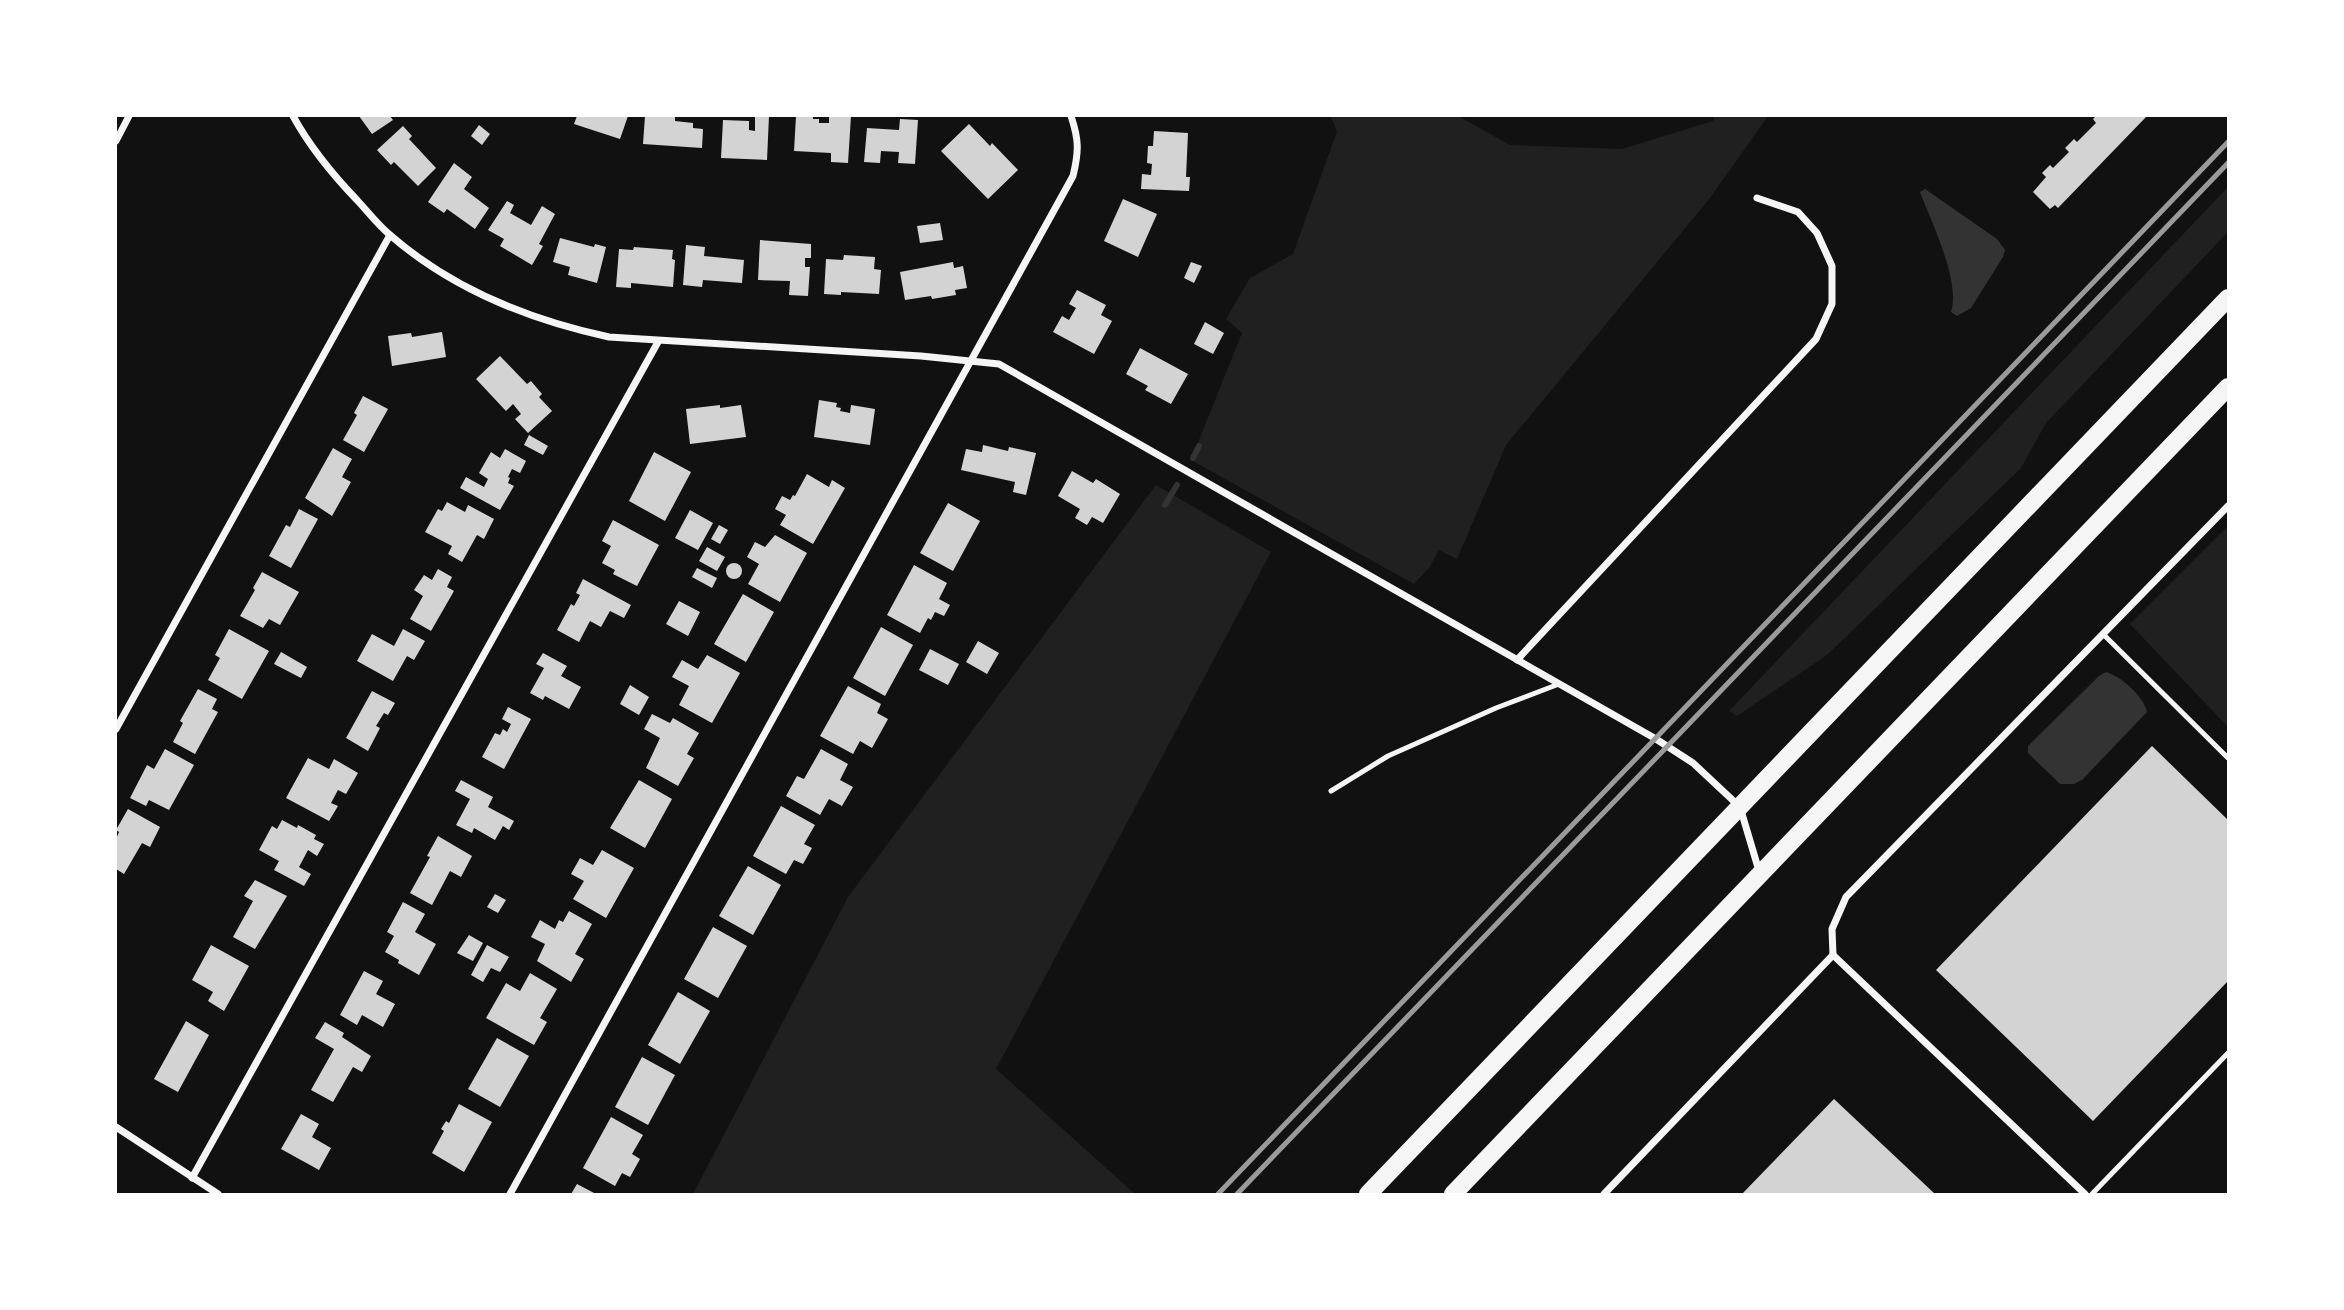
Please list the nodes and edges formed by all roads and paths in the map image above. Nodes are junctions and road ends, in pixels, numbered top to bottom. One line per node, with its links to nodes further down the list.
1 (130, 116): 4 (street)
2 (293, 116): 6 (street)
3 (1072, 116): 9 (street)
4 (116, 141)
5 (1757, 198): 13 (street)
6 (390, 235): 8 (street); 15 (street)
7 (2228, 298): 18 (highway)
8 (657, 342): 9 (street); 23 (street)
9 (972, 361): 13 (street); 25 (street)
10 (2228, 387): 19 (highway)
11 (2228, 506): 12 (street)
12 (2103, 634): 16 (lane); 20 (street)
13 (1517, 660): 14 (street)
14 (1559, 684): 17 (lane); 18 (street)
15 (116, 729)
16 (2228, 758)
17 (1331, 792)
18 (1740, 807): 19 (street); 26 (highway)
19 (1760, 874): 27 (highway)
20 (1833, 955): 28 (street); 29 (street)
21 (2228, 1053): 30 (lane)
22 (116, 1127): 23 (street)
23 (192, 1178): 24 (street)
24 (218, 1195)
25 (510, 1195)
26 (1368, 1195)
27 (1453, 1195)
28 (1604, 1195)
29 (2085, 1195)
30 (2092, 1195)

